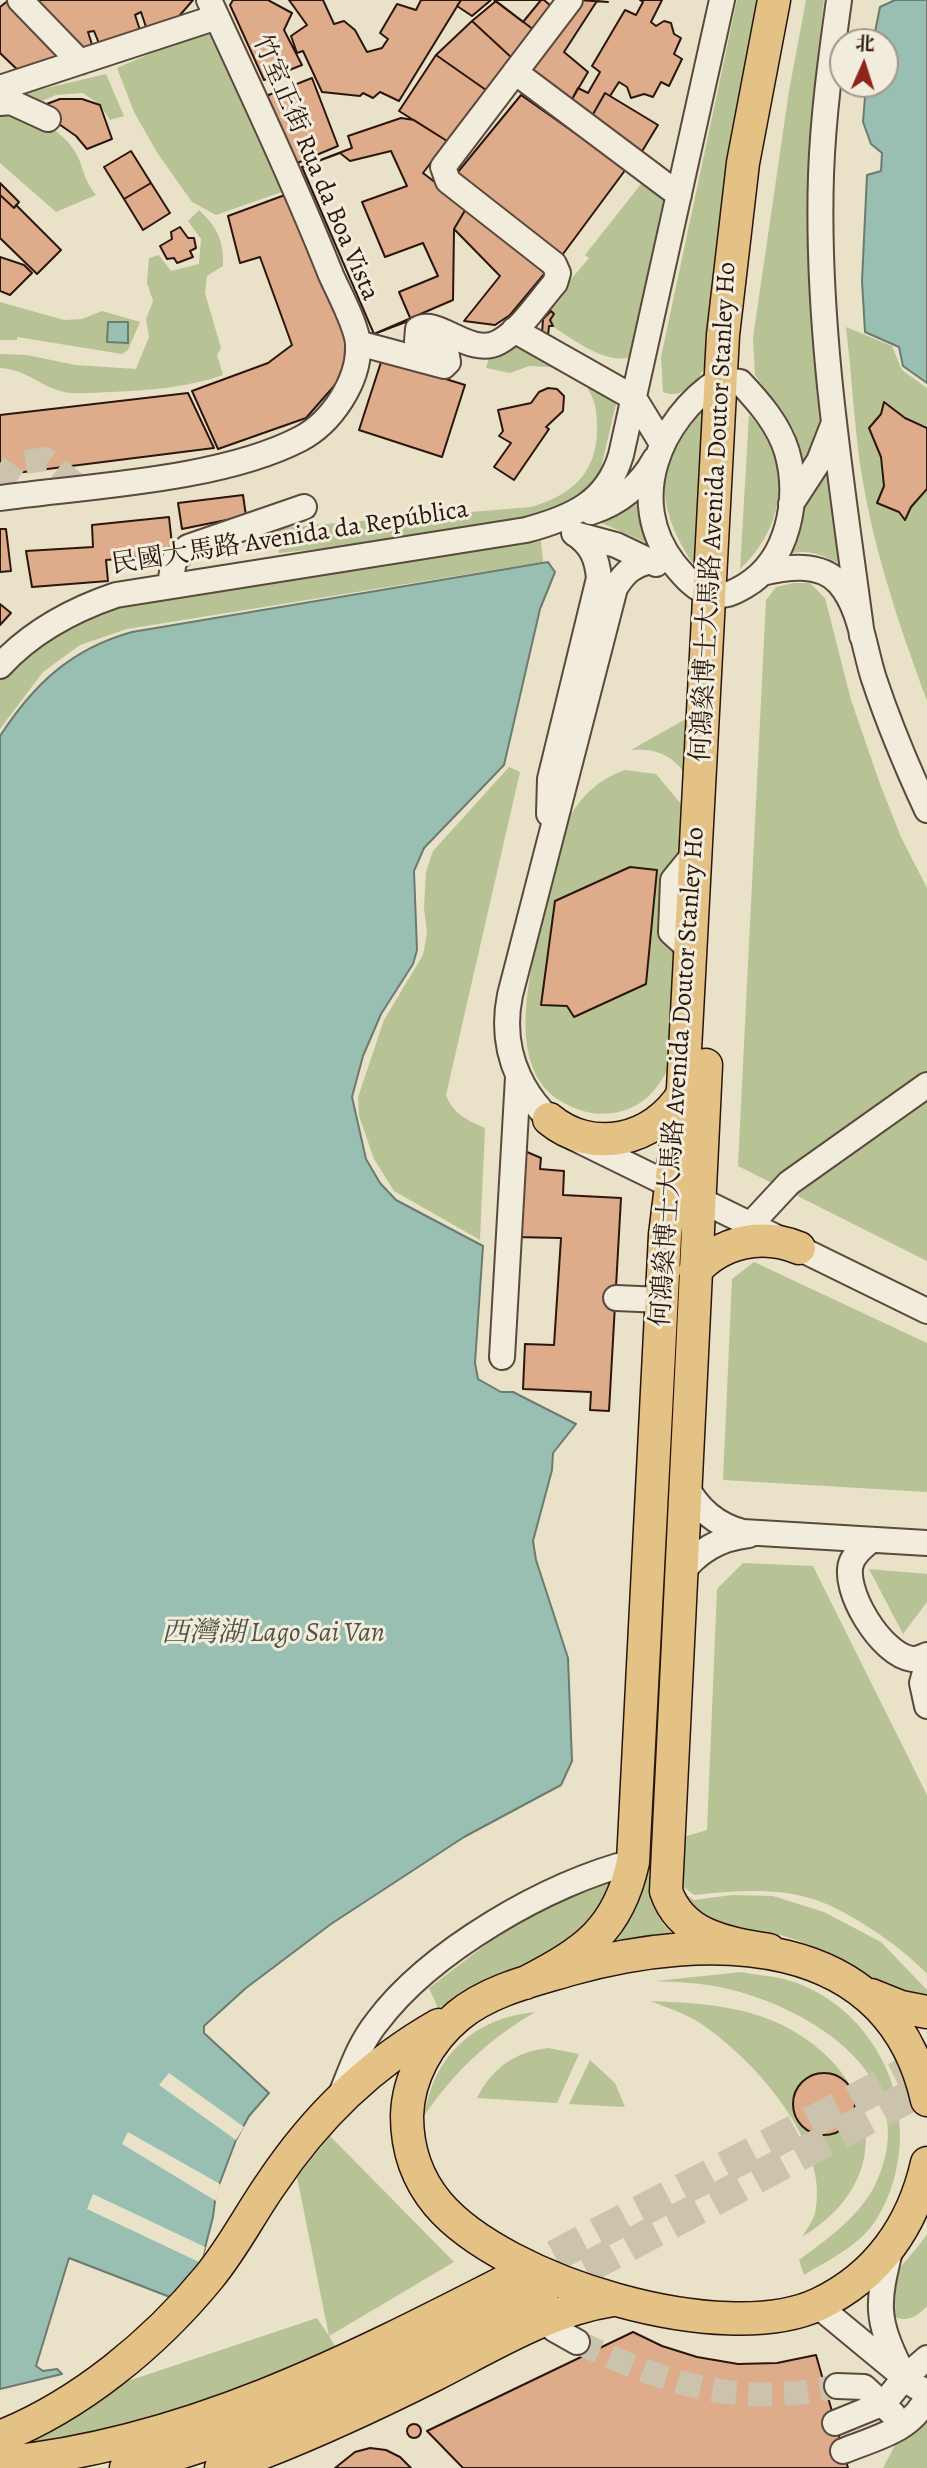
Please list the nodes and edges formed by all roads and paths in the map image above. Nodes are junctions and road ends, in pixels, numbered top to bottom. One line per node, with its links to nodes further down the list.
1 (20, 0): 8 (street)
2 (570, 0): 9 (street)
3 (722, 0): 13 (street, 民國大馬路 Avenida da República)
4 (774, 0): 16 (main road, 何鴻燊博士大馬路 Avenida Doutor Stanley Ho)
5 (796, 0): 16 (main road, 何鴻燊博士大馬路 Avenida Doutor Stanley Ho)
6 (839, 0): 18 (street)
7 (216, 6): 8 (street); 15 (street, 竹室正街 Rua da Boa Vista)
8 (80, 62): 10 (street)
9 (515, 72): 13 (street); 14 (street)
10 (0, 88)
11 (0, 103): 12 (street)
12 (48, 119)
13 (679, 195): 17 (street, 民國大馬路 Avenida da República)
14 (514, 330): 15 (street); 17 (street)
15 (358, 343): 20 (street)
16 (730, 381): 19 (street); 21 (street); 27 (main road, 何鴻燊博士大馬路 Avenida Doutor Stanley Ho)
17 (634, 398): 19 (street); 23 (street, 民國大馬路 Avenida da República)
18 (834, 421): 21 (street); 28 (street)
19 (659, 449): 23 (street); 27 (street)
20 (0, 498)
21 (791, 504): 25 (street)
22 (304, 507): 26 (street)
23 (565, 528): 24 (street, 民國大馬路 Avenida da República); 26 (street, 民國大馬路 Avenida da República); 31 (street)
24 (651, 561): 27 (street, 民國大馬路 Avenida da República); 31 (street)
25 (762, 573): 27 (street); 28 (street)
26 (170, 584): 29 (street, 民國大馬路 Avenida da República)
27 (708, 590): 34 (main road, 何鴻燊博士大馬路 Avenida Doutor Stanley Ho); 36 (main road, 何鴻燊博士大馬路 Avenida Doutor Stanley Ho)
28 (862, 636): 30 (street)
29 (0, 666)
30 (927, 810)
31 (549, 834): 32 (street)
32 (518, 1077): 35 (street); 43 (street)
33 (927, 1085): 37 (street)
34 (683, 1094): 35 (main road); 36 (main road, 何鴻燊博士大馬路 Avenida Doutor Stanley Ho)
35 (549, 1119): 36 (street)
36 (685, 1192): 37 (street); 39 (main road, 何鴻燊博士大馬路 Avenida Doutor Stanley Ho); 41 (main road, 何鴻燊博士大馬路 Avenida Doutor Stanley Ho)
37 (750, 1225): 38 (street)
38 (799, 1248): 39 (main road); 42 (street)
39 (695, 1271): 44 (main road, 何鴻燊博士大馬路 Avenida Doutor Stanley Ho)
40 (616, 1298): 41 (street)
41 (662, 1300): 52 (main road, 何鴻燊博士大馬路 Avenida Doutor Stanley Ho)
42 (927, 1311)
43 (502, 1357)
44 (685, 1484): 45 (street); 48 (main road, 何鴻燊博士大馬路 Avenida Doutor Stanley Ho)
45 (757, 1535): 46 (street); 48 (street)
46 (870, 1541): 47 (street); 49 (street)
47 (927, 1544)
48 (680, 1575): 53 (main road, 何鴻燊博士大馬路 Avenida Doutor Stanley Ho)
49 (927, 1655)
50 (927, 1665): 51 (street)
51 (927, 1706)
52 (633, 1862): 54 (main road, 何鴻燊博士大馬路 Avenida Doutor Stanley Ho); 58 (street)
53 (769, 1950): 54 (main road); 55 (main road)
54 (525, 1983): 57 (main road)
55 (860, 1990): 56 (main road); 59 (main road)
56 (927, 2012)
57 (461, 2013): 58 (main road); 63 (main road)
58 (339, 2099): 73 (main road)
59 (927, 2100)
60 (927, 2163): 61 (main road)
61 (891, 2247): 65 (main road); 69 (street)
62 (512, 2278): 78 (main road)
63 (615, 2300): 64 (main road); 65 (main road)
64 (551, 2301): 67 (street); 80 (main road); 81 (main road)
65 (817, 2305): 66 (street)
66 (859, 2340): 69 (street); 71 (street)
67 (577, 2342)
68 (927, 2358): 69 (street)
69 (905, 2377): 70 (street); 71 (street)
70 (927, 2394): 74 (street)
71 (884, 2403): 72 (street); 74 (street)
72 (835, 2423)
73 (14, 2425): 76 (main road)
74 (902, 2426): 75 (street)
75 (927, 2429)
76 (0, 2437)
77 (0, 2457): 78 (main road)
78 (33, 2460): 79 (main road)
79 (0, 2463)
80 (127, 2468)
81 (221, 2468)

